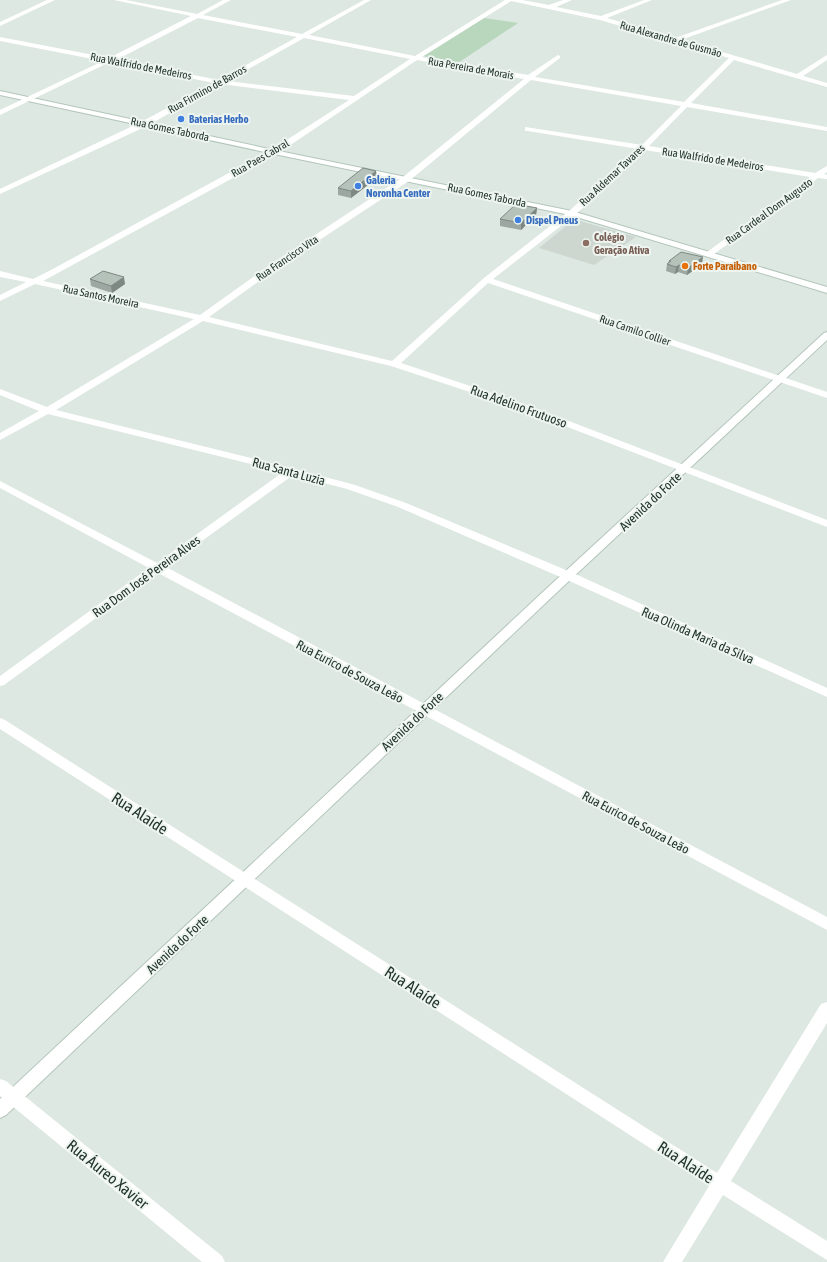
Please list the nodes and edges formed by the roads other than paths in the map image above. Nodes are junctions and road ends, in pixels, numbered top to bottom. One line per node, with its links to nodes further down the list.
1 (52, 0): 13 (street)
2 (117, 0): 11 (street, Rua Pereira de Morais)
3 (228, 0): 11 (street)
4 (368, 0): 14 (street, Rua Firmino de Barros)
5 (508, 0): 20 (street, Rua Paes Cabral)
6 (513, 0): 10 (street, Rua Alexandre de Gusmão)
7 (569, 0): 10 (street)
8 (649, 0): 12 (street)
9 (788, 0): 16 (street)
10 (550, 7): 12 (street, Rua Alexandre de Gusmão)
11 (196, 16): 14 (street, Rua Pereira de Morais); 21 (street)
12 (601, 18): 16 (street, Rua Alexandre de Gusmão)
13 (0, 24)
14 (301, 36): 20 (street, Rua Pereira de Morais); 24 (street, Rua Firmino de Barros)
15 (0, 39): 21 (street, Rua Walfrido de Medeiros)
16 (675, 40): 18 (street, Rua Alexandre de Gusmão)
17 (558, 56): 23 (street, Rua Francisco Vita)
18 (733, 57): 22 (street, Rua Alexandre de Gusmão); 29 (street, Rua Aldemar Tavares)
19 (827, 57): 22 (street)
20 (416, 58): 23 (street, Rua Pereira de Morais); 27 (street, Rua Paes Cabral)
21 (110, 60): 24 (street, Rua Walfrido de Medeiros); 28 (street)
22 (798, 76): 25 (street, Rua Alexandre de Gusmão)
23 (529, 78): 29 (street, Rua Pereira de Morais); 39 (street, Rua Francisco Vita)
24 (221, 82): 27 (street, Rua Walfrido de Medeiros); 31 (street, Rua Firmino de Barros)
25 (827, 85)
26 (0, 93): 28 (street, Rua Gomes Taborda)
27 (354, 98): 35 (street, Rua Paes Cabral)
28 (30, 99): 30 (street); 31 (street, Rua Gomes Taborda)
29 (685, 104): 33 (street, Rua Pereira de Morais); 34 (street, Rua Aldemar Tavares)
30 (0, 113)
31 (144, 124): 35 (street, Rua Gomes Taborda); 40 (street, Rua Firmino de Barros)
32 (528, 129): 34 (street, Rua Walfrido de Medeiros)
33 (827, 129)
34 (643, 148): 37 (street, Rua Walfrido de Medeiros); 41 (street, Rua Aldemar Tavares)
35 (274, 152): 39 (street, Rua Gomes Taborda); 45 (street, Rua Paes Cabral)
36 (827, 168): 37 (street, Rua Cardeal Dom Augusto)
37 (818, 175): 38 (street, Rua Walfrido de Medeiros); 42 (street, Rua Cardeal Dom Augusto)
38 (827, 177)
39 (406, 179): 41 (street, Rua Gomes Taborda); 48 (street, Rua Francisco Vita)
40 (0, 192)
41 (572, 213): 42 (street, Rua Gomes Taborda); 44 (street, Rua Aldemar Tavares)
42 (710, 254): 46 (street, Rua Gomes Taborda)
43 (0, 274): 45 (street, Rua Santos Moreira)
44 (487, 280): 50 (street, Rua Aldemar Tavares); 51 (street, Rua Camilo Collier)
45 (35, 282): 47 (street, Rua Paes Cabral); 48 (street, Rua Santos Moreira)
46 (827, 290)
47 (0, 298)
48 (202, 318): 50 (street, Rua Adelino Frutuoso); 54 (street, Rua Francisco Vita)
49 (827, 336): 51 (street, Avenida do Forte)
50 (394, 364): 56 (street, Rua Adelino Frutuoso)
51 (782, 379): 53 (street, Rua Camilo Collier); 56 (street, Avenida do Forte)
52 (0, 392): 54 (street, Rua Santa Luzia)
53 (827, 394)
54 (47, 411): 55 (street, Rua Francisco Vita); 57 (street, Rua Santa Luzia)
55 (0, 437)
56 (685, 469): 59 (street, Rua Adelino Frutuoso); 61 (street, Avenida do Forte)
57 (291, 471): 60 (street, Rua Dom José Pereira Alves); 61 (street, Rua Santa Luzia)
58 (0, 484): 60 (street, Rua Eurico de Souza Leão)
59 (827, 524)
60 (158, 568): 62 (street, Rua Dom José Pereira Alves); 64 (street, Rua Eurico de Souza Leão)
61 (569, 576): 63 (street, Rua Olinda Maria da Silva); 64 (street, Avenida do Forte)
62 (0, 682)
63 (827, 693)
64 (423, 711): 66 (street, Avenida do Forte); 67 (street, Rua Eurico de Souza Leão)
65 (0, 724): 66 (street, Rua Alaíde)
66 (245, 880): 70 (street, Avenida do Forte); 72 (street, Rua Alaíde)
67 (827, 924)
68 (827, 1009): 72 (street)
69 (0, 1086): 70 (street, Rua Áureo Xavier)
70 (14, 1097): 71 (street, Avenida do Forte); 74 (street, Rua Áureo Xavier)
71 (0, 1110)
72 (720, 1184): 73 (street, Rua Alaíde); 75 (street)
73 (827, 1251)
74 (216, 1262)
75 (672, 1262)

